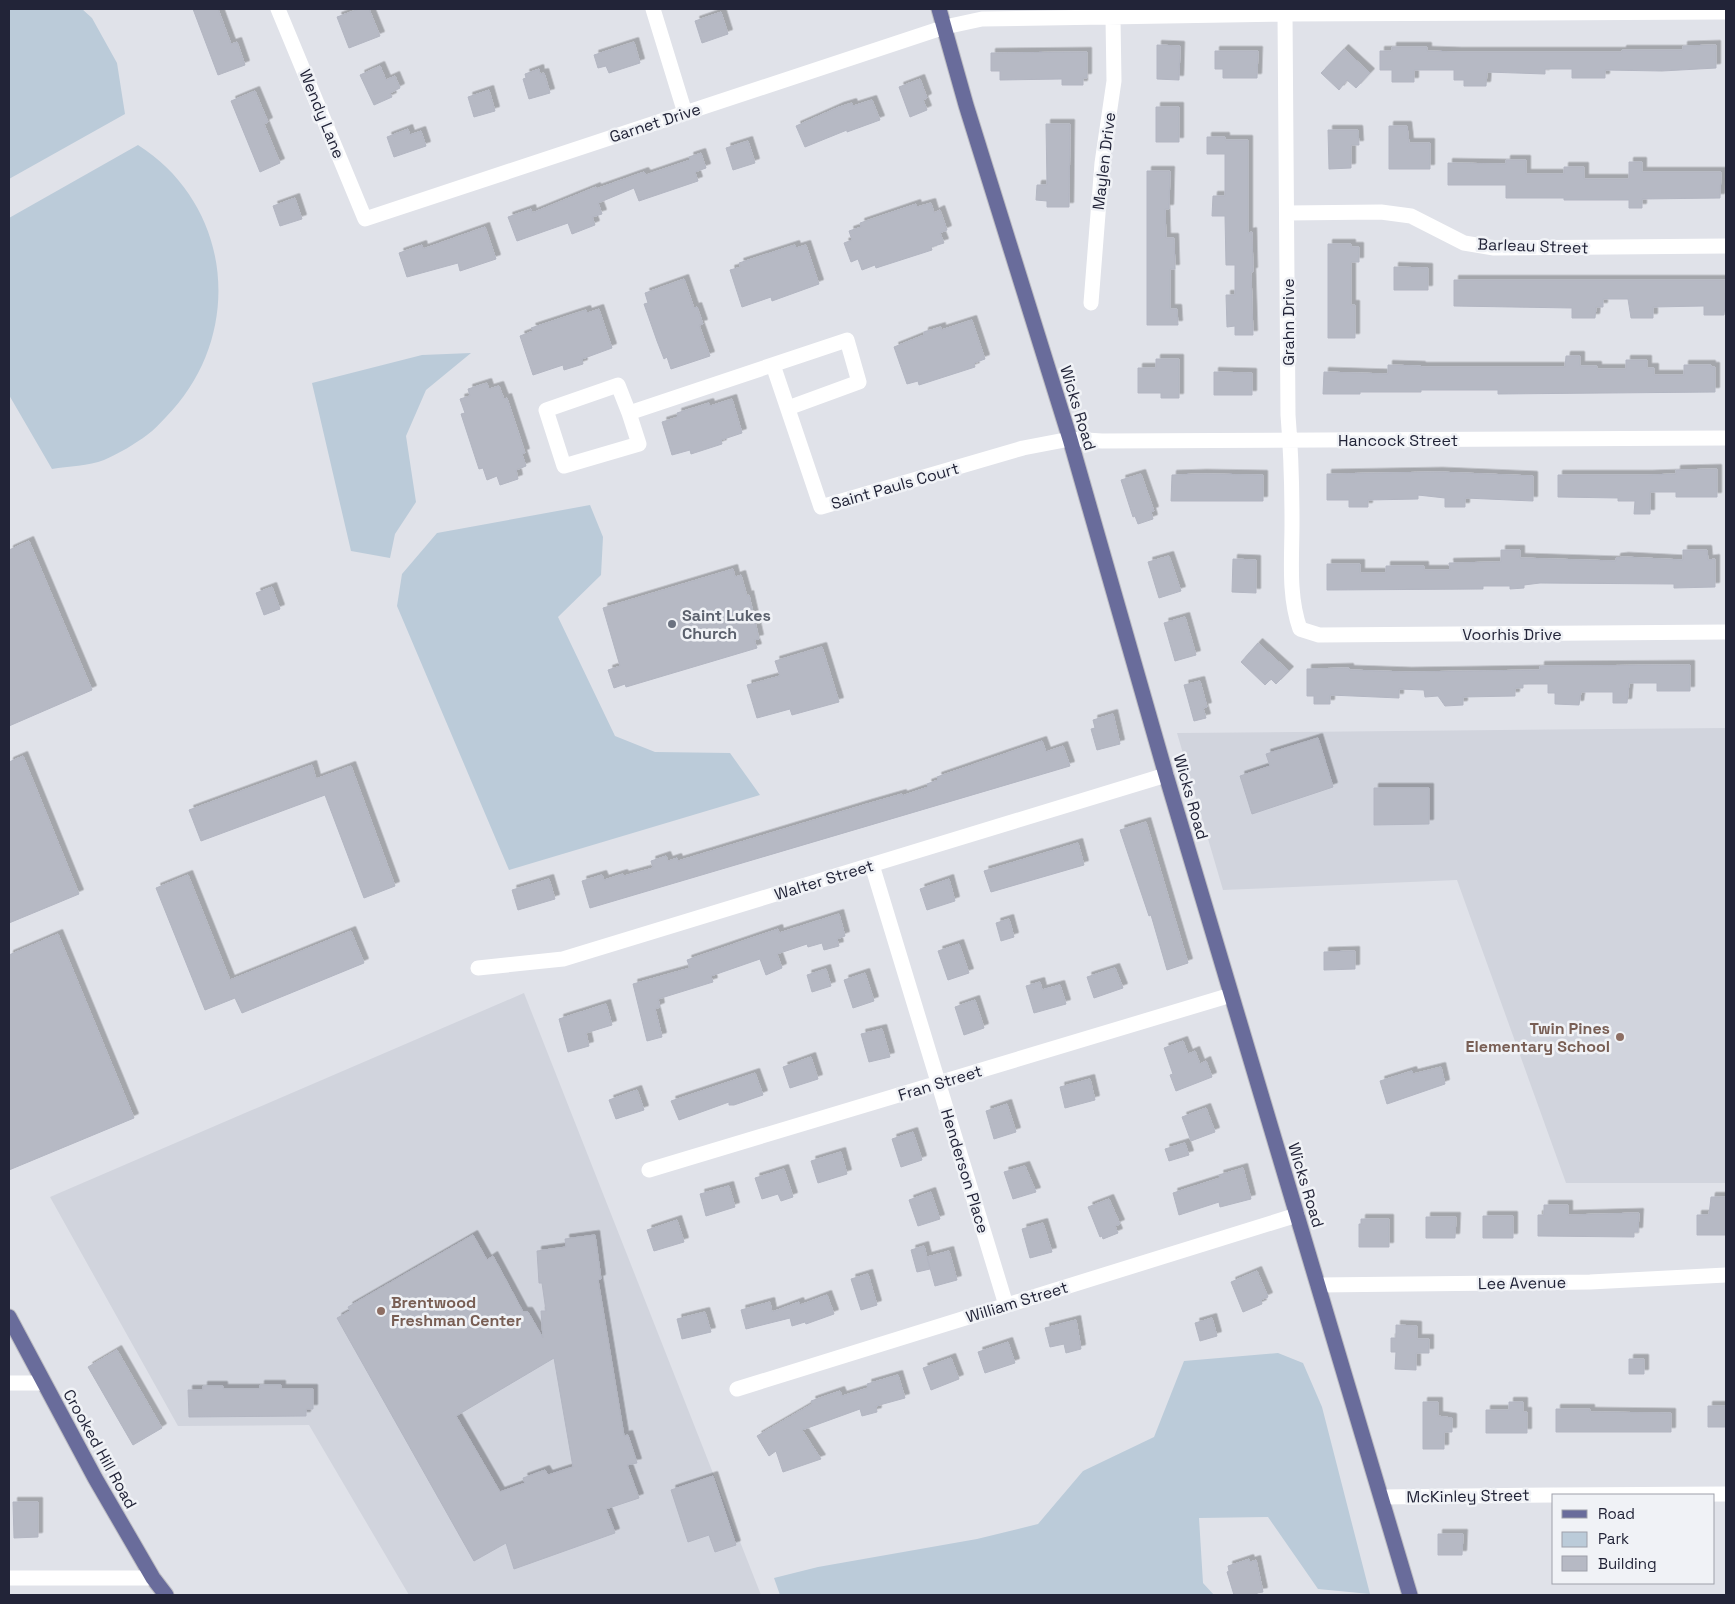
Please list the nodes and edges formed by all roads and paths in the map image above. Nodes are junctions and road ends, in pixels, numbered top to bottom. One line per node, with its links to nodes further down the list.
1 (278, 9): 10 (street, Wendy Lane)
2 (653, 9): 8 (street)
3 (939, 9): 7 (main road, Wicks Road)
4 (1726, 12): 5 (street, Garnet Drive)
5 (1285, 14): 6 (street, Garnet Drive); 9 (street, Grahn Drive)
6 (1113, 18): 7 (street, Garnet Drive); 12 (street, Maylen Drive)
7 (944, 27): 8 (street, Garnet Drive); 17 (main road, Wicks Road)
8 (685, 112): 10 (street, Garnet Drive)
9 (1287, 213): 11 (street, Barleau Street); 18 (street, Grahn Drive)
10 (365, 219)
11 (1726, 246)
12 (1091, 303)
13 (773, 365): 14 (street, Saint Pauls Court); 14 (street); 15 (street)
14 (788, 408): 17 (street, Saint Pauls Court)
15 (629, 413): 15 (street)
16 (1726, 438): 18 (street, Hancock Street)
17 (1070, 439): 18 (street, Hancock Street); 21 (main road, Wicks Road)
18 (1290, 440): 19 (street, Grahn Drive)
19 (1300, 629): 20 (street, Voorhis Drive)
20 (1726, 632)
21 (1166, 775): 22 (street, Walter Street); 24 (main road, Wicks Road)
22 (872, 865): 23 (street, Walter Street); 25 (street, Henderson Place)
23 (478, 968)
24 (1232, 996): 25 (street, Fran Street); 27 (main road, Wicks Road)
25 (938, 1083): 26 (street, Fran Street); 30 (street, Henderson Place)
26 (649, 1170)
27 (1297, 1215): 29 (main road, Wicks Road); 30 (street, William Street)
28 (1726, 1275): 29 (street, Lee Avenue)
29 (1318, 1286): 36 (main road, Wicks Road)
30 (1006, 1305): 34 (street, William Street)
31 (9, 1317): 33 (main road, Crooked Hill Road)
32 (9, 1383): 33 (street)
33 (44, 1383): 38 (main road, Crooked Hill Road)
34 (736, 1389)
35 (1552, 1495): 36 (street, McKinley Street)
36 (1382, 1497): 40 (main road, Wicks Road)
37 (9, 1578): 38 (street)
38 (152, 1578): 39 (main road, Crooked Hill Road)
39 (166, 1595)
40 (1410, 1595)

